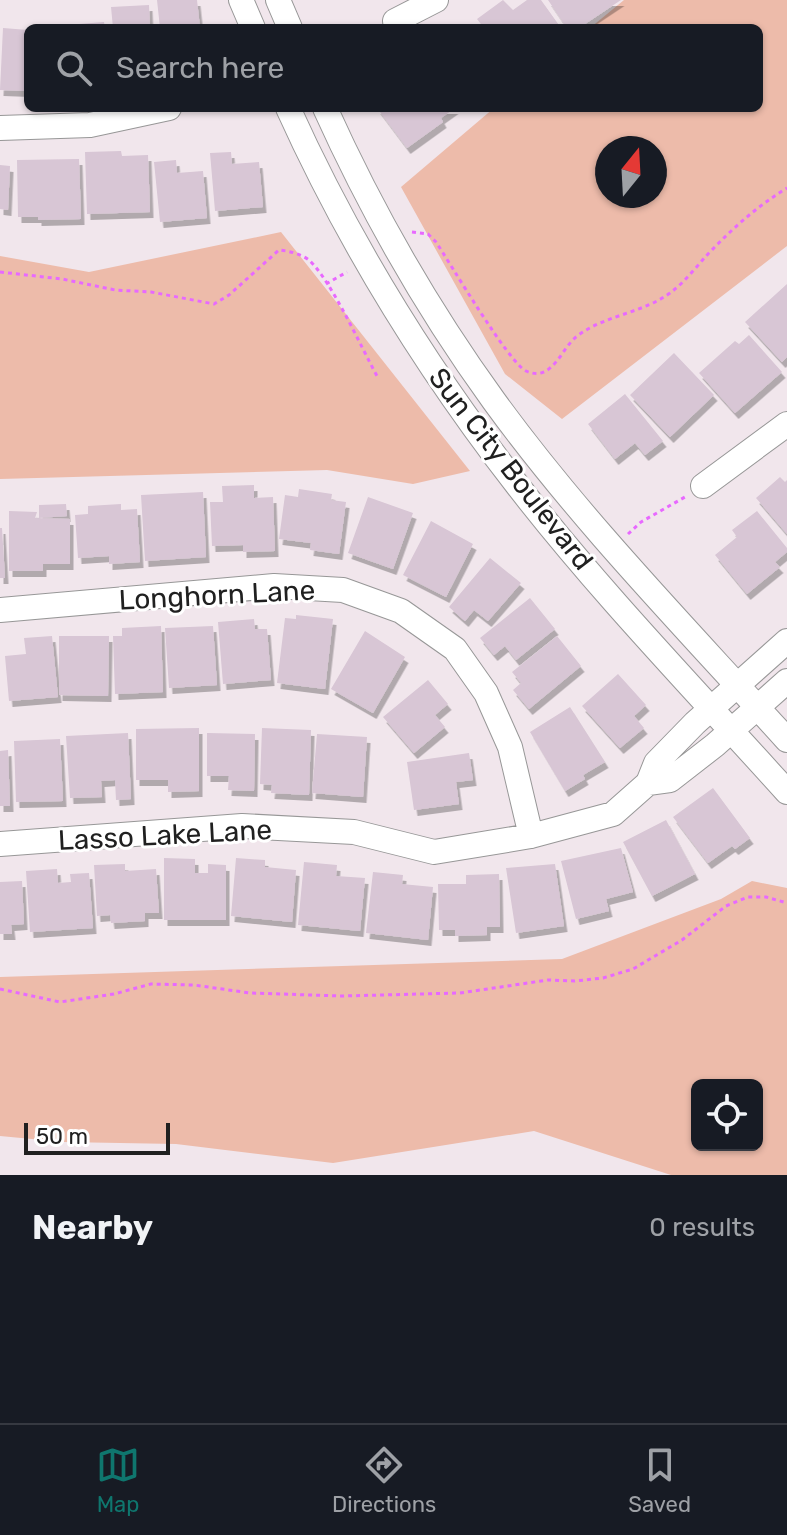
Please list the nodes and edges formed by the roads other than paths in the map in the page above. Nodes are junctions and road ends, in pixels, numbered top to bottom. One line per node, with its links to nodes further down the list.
1 (241, 0): 5 (street)
2 (278, 0): 6 (street)
3 (436, 0): 4 (street)
4 (395, 21)
5 (251, 24)
6 (288, 24)
7 (150, 112): 10 (street)
8 (290, 112): 16 (street, Sun City Boulevard)
9 (327, 112): 16 (street, Sun City Boulevard)
10 (0, 128)
11 (787, 424): 12 (street)
12 (703, 486)
13 (0, 610): 21 (street, Longhorn Lane)
14 (787, 641): 16 (street, Lasso Lake Lane)
15 (787, 681): 17 (street, Lasso Lake Lane)
16 (724, 697): 17 (street, Sun City Boulevard); 17 (street, Sun City Boulevard); 19 (street, Lasso Lake Lane)
17 (744, 719): 18 (street, Sun City Boulevard); 19 (street, Lasso Lake Lane); 20 (street, Sun City Boulevard)
18 (787, 740)
19 (648, 783): 21 (street, Lasso Lake Lane)
20 (787, 792)
21 (531, 836): 22 (street, Lasso Lake Lane)
22 (0, 844)

